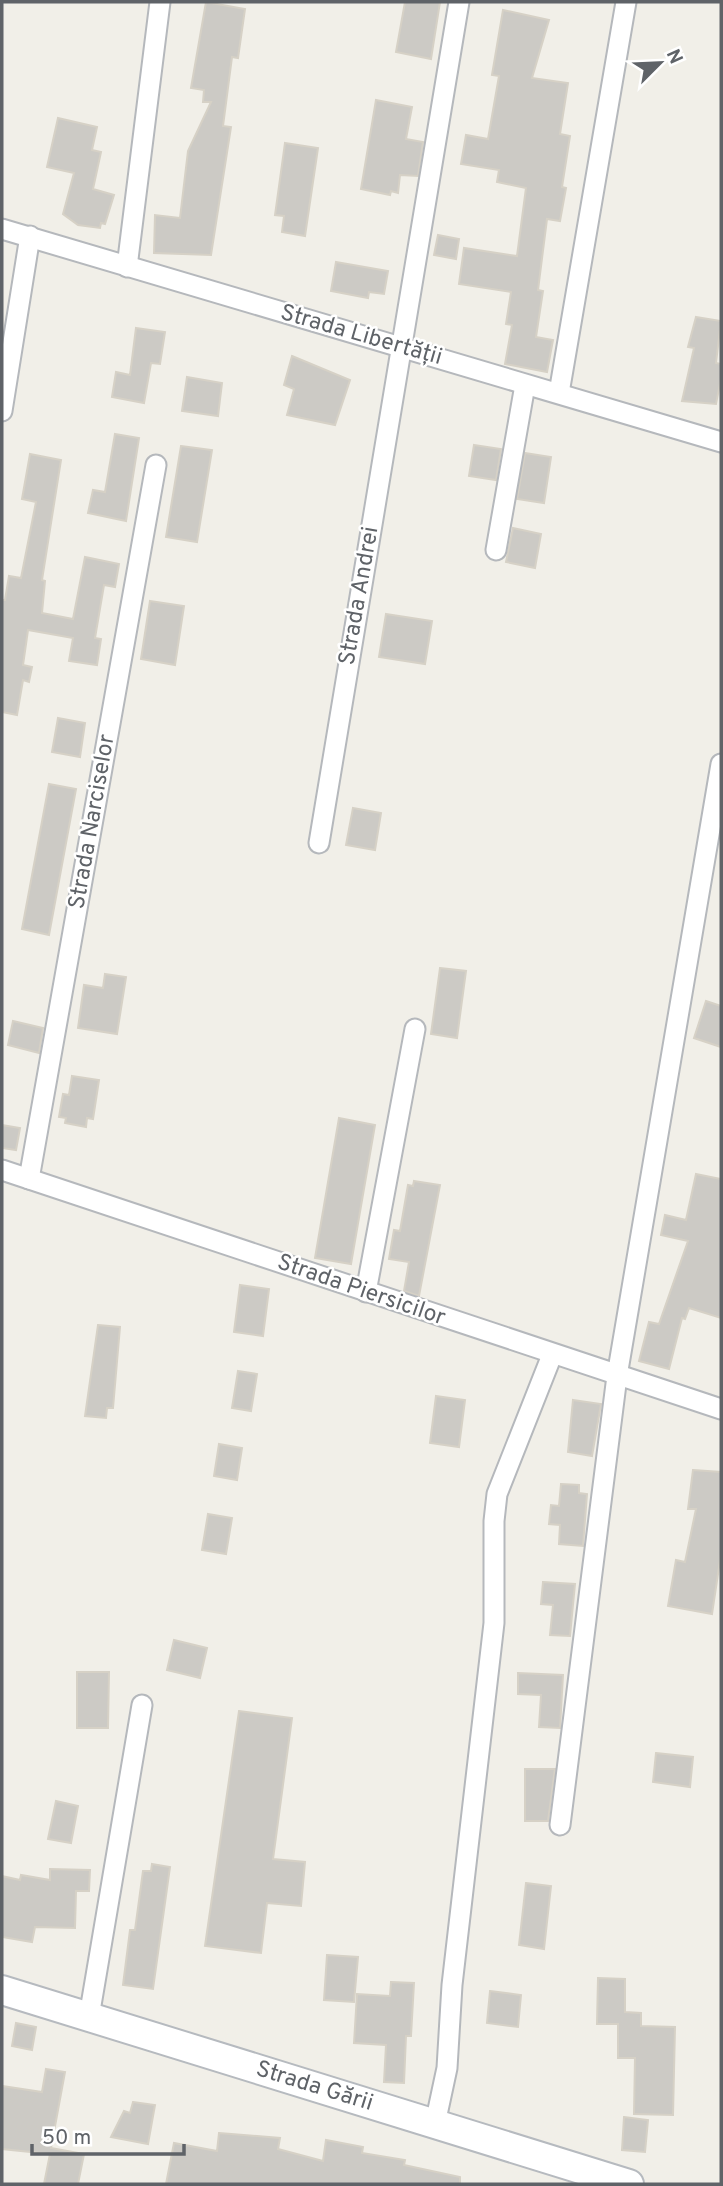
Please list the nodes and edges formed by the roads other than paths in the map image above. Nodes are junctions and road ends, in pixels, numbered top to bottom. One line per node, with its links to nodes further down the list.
1 (160, 2): 6 (street)
2 (460, 2): 7 (street, Strada Andrei)
3 (626, 2): 9 (street)
4 (2, 229): 5 (street, Strada Libertății)
5 (30, 236): 6 (street, Strada Libertății); 10 (street)
6 (127, 267): 7 (street, Strada Libertății)
7 (402, 348): 8 (street, Strada Libertății); 15 (street, Strada Andrei)
8 (525, 385): 9 (street, Strada Libertății); 13 (street)
9 (559, 393): 11 (street, Strada Libertății)
10 (2, 411)
11 (721, 442)
12 (156, 466): 18 (street, Strada Narciselor)
13 (496, 550)
14 (721, 764): 21 (street)
15 (319, 843)
16 (415, 1029): 19 (street)
17 (2, 1170): 18 (street, Strada Piersicilor)
18 (29, 1179): 19 (street, Strada Piersicilor)
19 (366, 1292): 20 (street, Strada Piersicilor)
20 (552, 1355): 21 (street, Strada Piersicilor); 27 (street)
21 (617, 1376): 22 (street, Strada Piersicilor); 24 (street)
22 (721, 1409)
23 (142, 1705): 26 (street)
24 (560, 1825)
25 (2, 1990): 26 (main road, Strada Gării)
26 (89, 2017): 27 (main road, Strada Gării)
27 (435, 2124): 28 (main road, Strada Gării)
28 (629, 2184)

